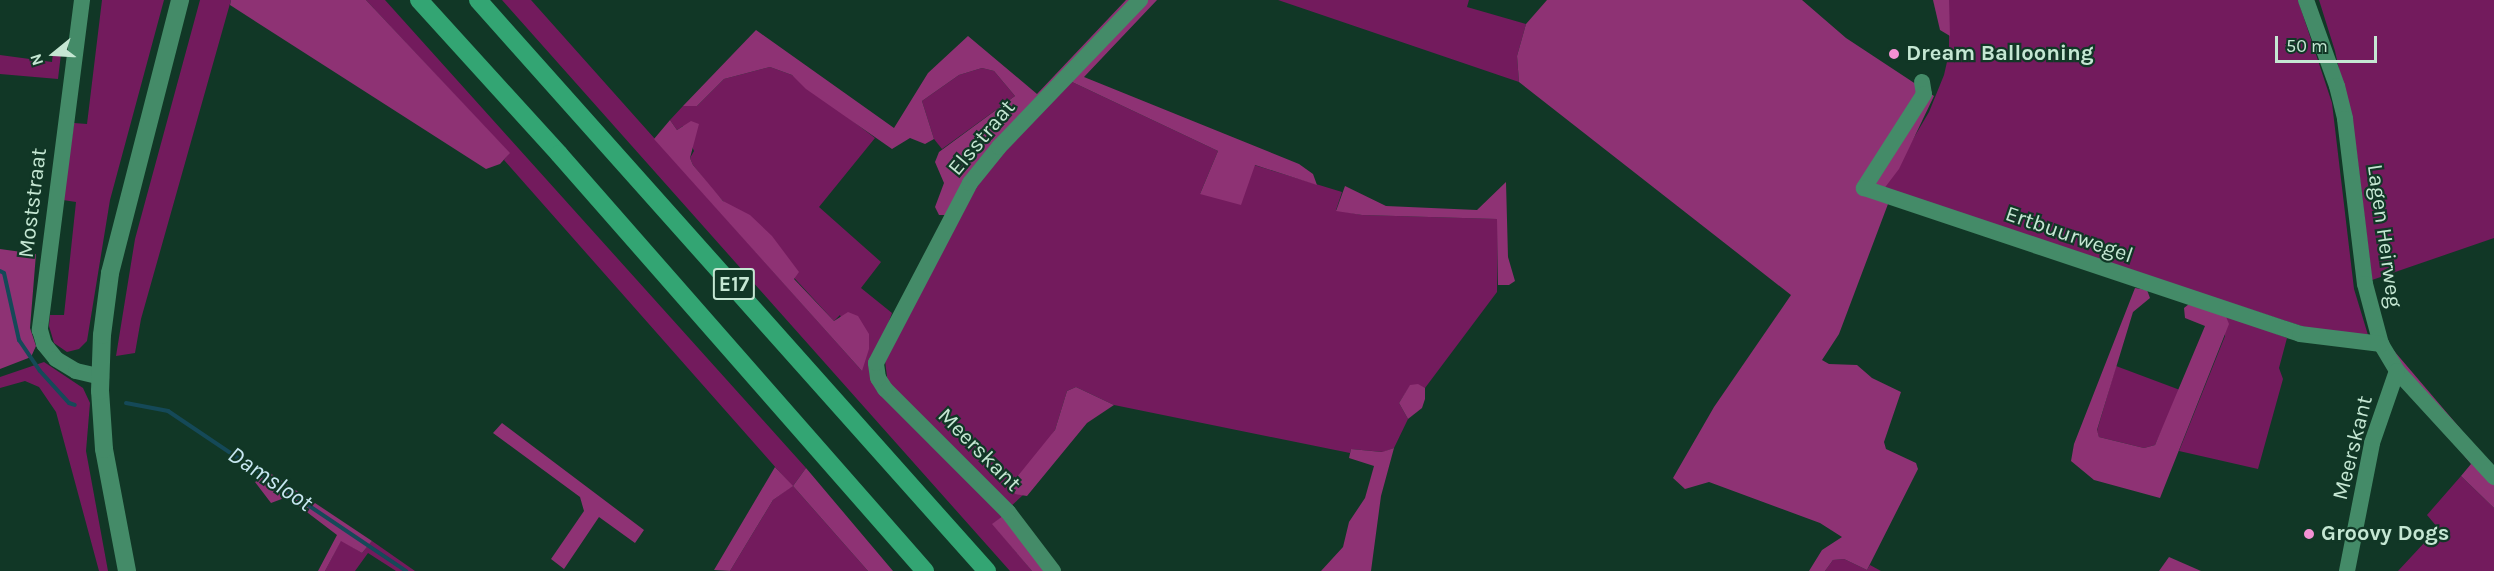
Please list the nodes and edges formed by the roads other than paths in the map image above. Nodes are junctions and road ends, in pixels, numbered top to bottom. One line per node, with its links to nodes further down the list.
1 (82, 0): 11 (street, Moststraat)
2 (180, 0): 11 (main road)
3 (419, 0): 14 (highway, E17)
4 (478, 0): 15 (highway, E17)
5 (1140, 0): 9 (street, Elsstraat)
6 (2306, 0): 8 (street, Lagen Heirweg)
7 (1922, 82): 8 (street, Ertbuurwegel)
8 (2382, 344): 10 (street, Lagen Heirweg)
9 (876, 363): 16 (street, Meerskant)
10 (2397, 371): 12 (street, Lagen Heirweg); 17 (street, Meerskant)
11 (101, 377): 13 (main road)
12 (2494, 477)
13 (127, 571)
14 (925, 571)
15 (987, 571)
16 (1053, 571)
17 (2347, 571)

